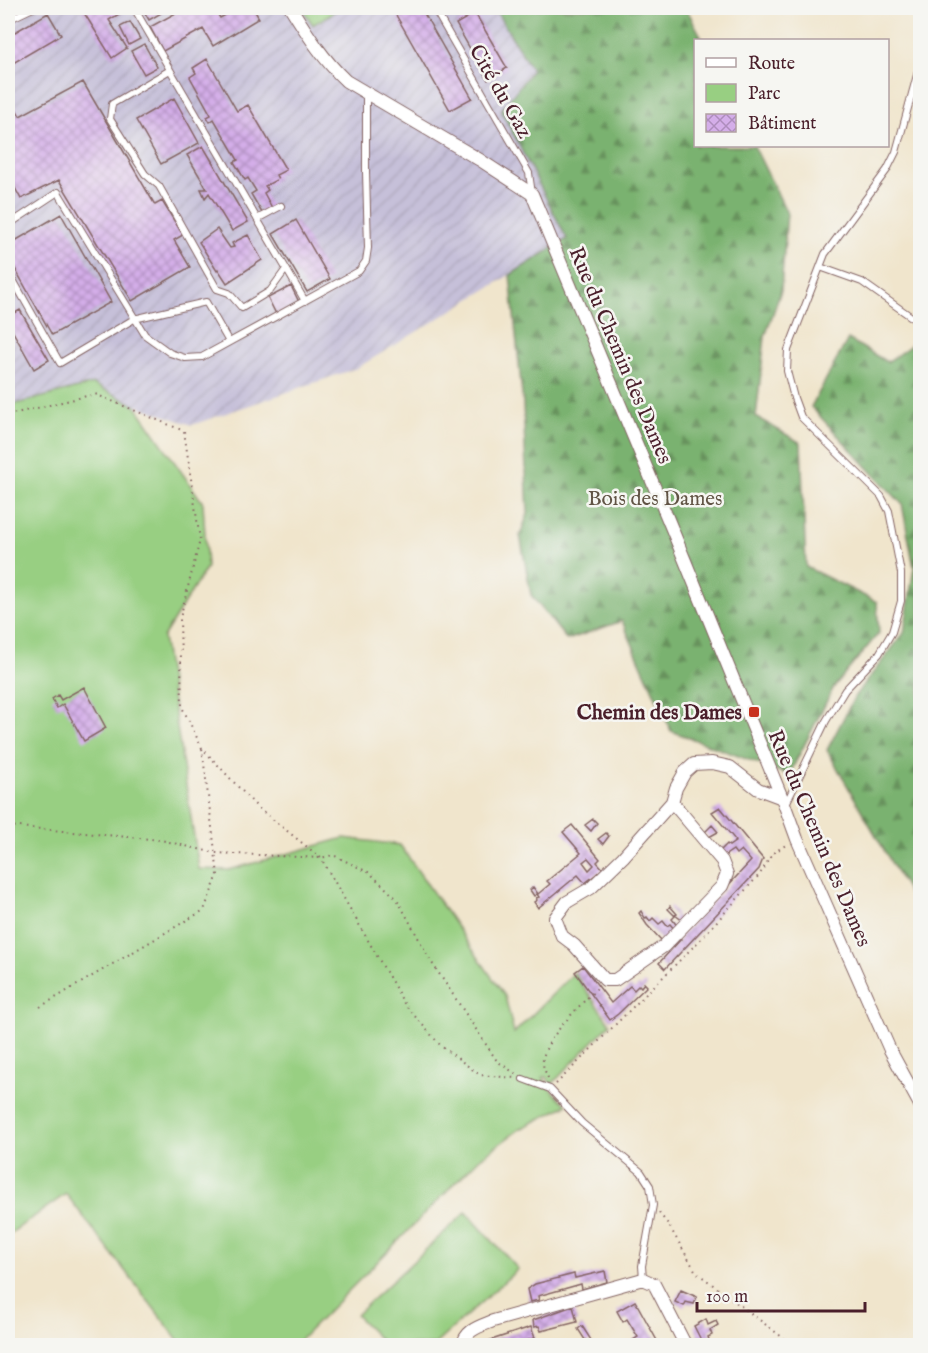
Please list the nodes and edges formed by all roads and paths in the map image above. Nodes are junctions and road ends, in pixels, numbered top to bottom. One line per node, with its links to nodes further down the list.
1 (14, 8): 6 (lane)
2 (33, 8): 6 (lane)
3 (134, 8): 9 (lane)
4 (291, 8): 10 (street)
5 (434, 8): 11 (lane, Cité du Gaz)
6 (18, 15): 7 (lane)
7 (8, 20)
8 (921, 64): 16 (lane)
9 (170, 70): 14 (lane); 17 (lane)
10 (366, 93): 11 (street); 19 (lane)
11 (532, 194): 26 (street, Rue du Chemin des Dames)
12 (281, 206): 14 (lane)
13 (8, 209): 15 (lane)
14 (257, 219): 17 (lane)
15 (11, 223): 20 (lane)
16 (820, 267): 21 (lane); 26 (lane)
17 (286, 268): 19 (lane)
18 (8, 271): 20 (lane)
19 (305, 301): 22 (lane)
20 (134, 319): 22 (lane); 22 (lane)
21 (921, 323)
22 (229, 342)
23 (8, 415): 24 (path)
24 (202, 748): 29 (path); 30 (path)
25 (672, 802): 26 (street); 31 (street); 31 (street)
26 (784, 802): 28 (street, Rue du Chemin des Dames)
27 (8, 826): 29 (path)
28 (797, 839): 34 (path); 35 (street, Rue du Chemin des Dames)
29 (215, 853): 30 (path); 32 (path)
30 (321, 858): 33 (path); 33 (path)
31 (605, 980): 34 (path)
32 (40, 1007)
33 (523, 1078): 34 (lane)
34 (550, 1089): 36 (lane)
35 (921, 1105)
36 (653, 1205): 37 (lane); 40 (path)
37 (643, 1279): 38 (street); 39 (street)
38 (463, 1346)
39 (686, 1346)
40 (794, 1346)

